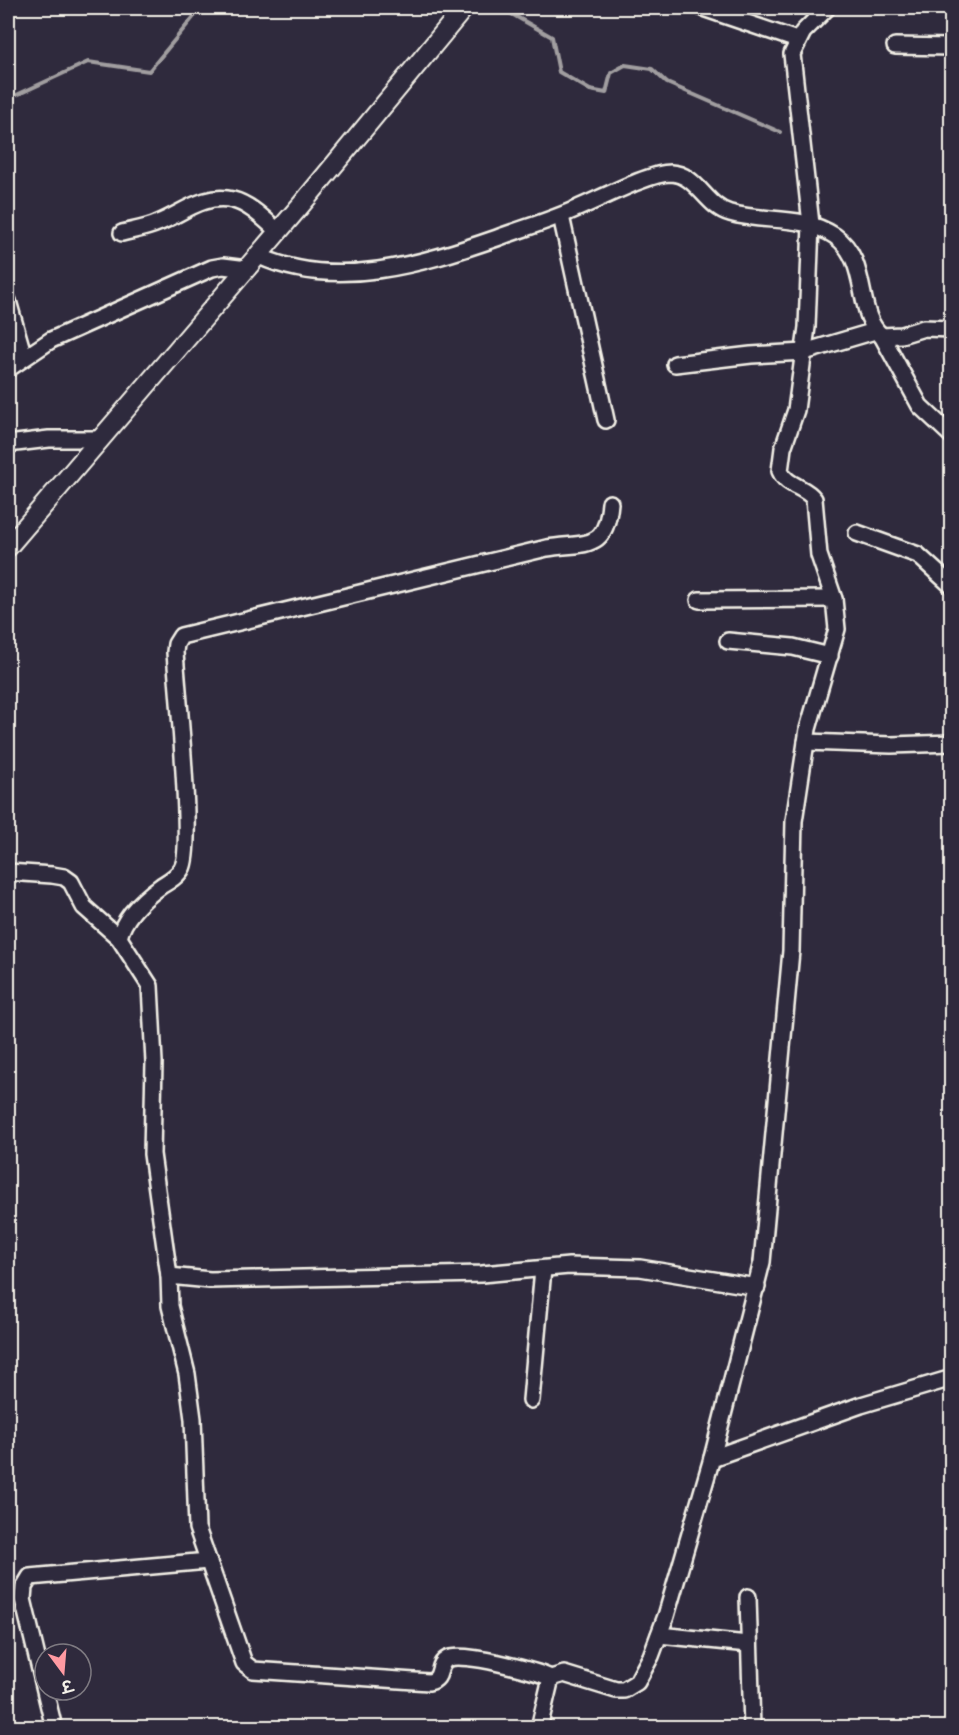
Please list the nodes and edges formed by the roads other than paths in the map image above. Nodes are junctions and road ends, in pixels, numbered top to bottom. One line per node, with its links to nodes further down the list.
1 (464, 8): 9 (main road)
2 (827, 8): 4 (street)
3 (709, 9): 4 (street)
4 (797, 40): 8 (street)
5 (895, 46): 6 (street)
6 (951, 47)
7 (561, 216): 8 (street); 11 (street); 19 (street)
8 (811, 224): 14 (street); 15 (street)
9 (279, 231): 10 (street); 11 (main road)
10 (122, 233)
11 (253, 262): 16 (street); 21 (main road)
12 (8, 301): 16 (street)
13 (951, 330): 14 (street)
14 (878, 334): 15 (street); 20 (street)
15 (804, 352): 17 (street); 27 (street)
16 (24, 357): 18 (street)
17 (675, 364)
18 (8, 369)
19 (606, 420)
20 (951, 436)
21 (100, 439): 22 (street); 25 (main road)
22 (8, 444)
23 (610, 503): 34 (street)
24 (857, 533): 26 (street)
25 (8, 548)
26 (951, 586)
27 (834, 599): 28 (street); 30 (street)
28 (699, 600)
29 (728, 641): 30 (street)
30 (830, 656): 31 (street)
31 (806, 742): 32 (street); 37 (street)
32 (951, 743)
33 (8, 872): 34 (street)
34 (119, 939): 36 (street)
35 (543, 1269): 36 (street); 37 (street); 39 (street)
36 (169, 1276): 41 (street)
37 (757, 1287): 40 (street)
38 (951, 1378): 40 (street)
39 (531, 1400)
40 (712, 1458): 43 (street)
41 (208, 1562): 45 (street); 46 (street)
42 (748, 1597): 44 (street)
43 (659, 1635): 44 (street); 45 (street)
44 (748, 1644): 48 (street)
45 (551, 1678): 47 (street)
46 (54, 1728)
47 (539, 1728)
48 (752, 1728)

